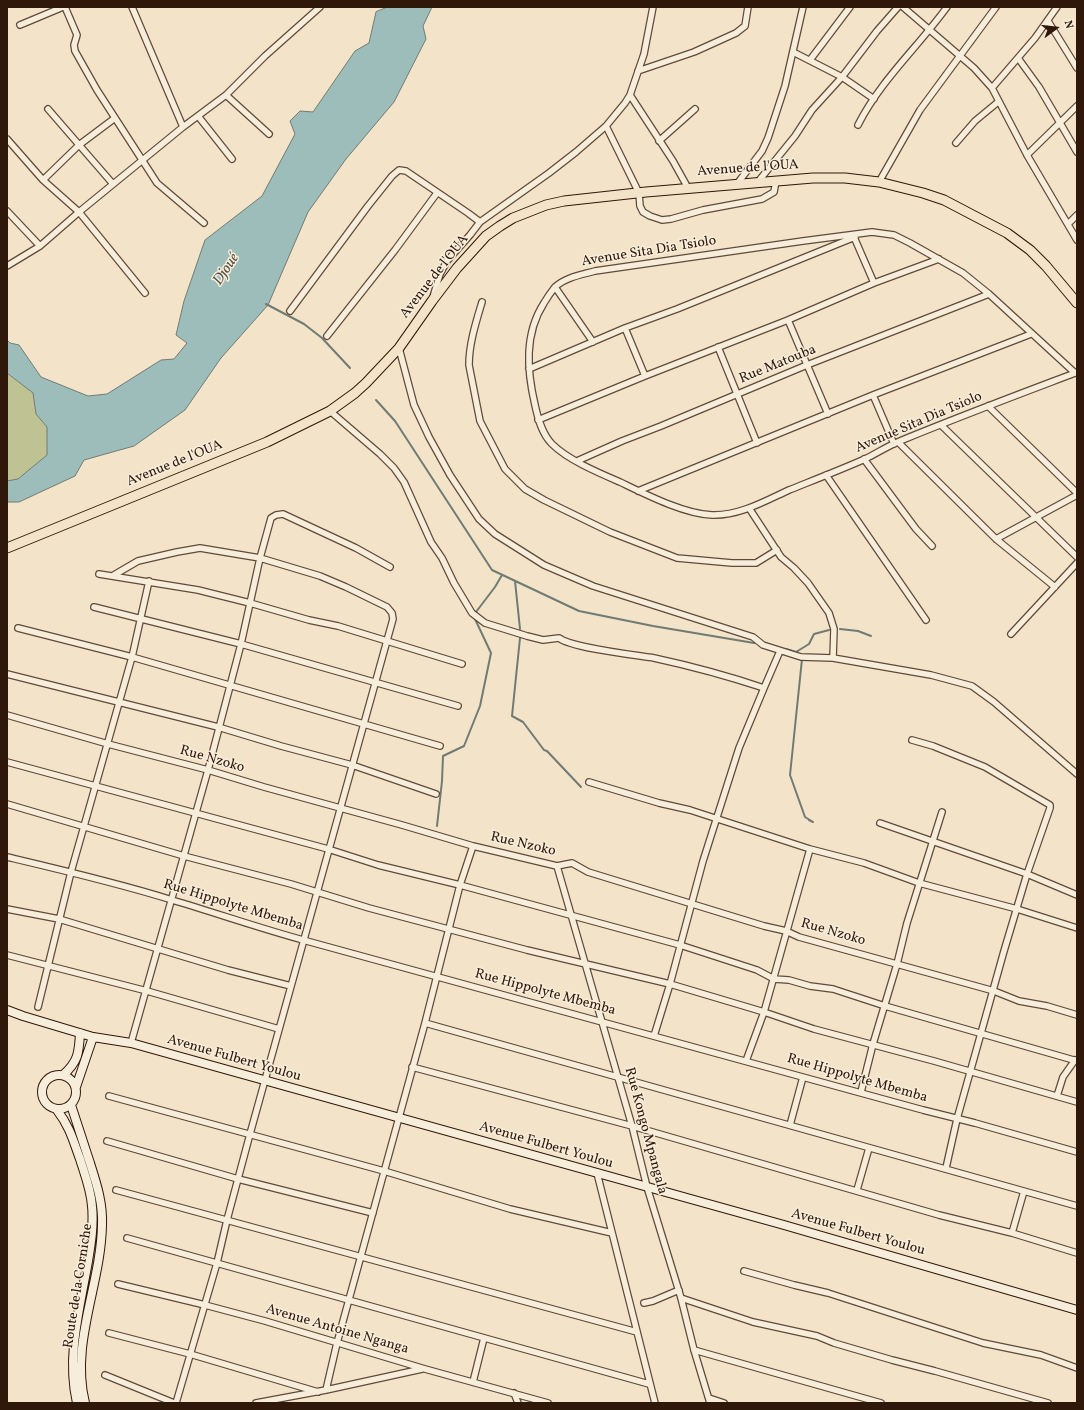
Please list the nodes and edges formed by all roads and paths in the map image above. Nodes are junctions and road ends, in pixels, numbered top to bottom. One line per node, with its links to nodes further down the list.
1 (64, 7): 14 (street); 32 (street)
2 (132, 7): 36 (street)
3 (320, 7): 24 (street)
4 (652, 7): 21 (street)
5 (748, 7): 21 (street)
6 (804, 7): 16 (street)
7 (850, 7): 19 (street)
8 (898, 7): 22 (street)
9 (903, 7): 15 (street)
10 (947, 7): 15 (street)
11 (996, 7): 17 (street)
12 (1057, 7): 13 (street)
13 (1048, 21): 18 (street); 20 (street)
14 (20, 25)
15 (931, 30): 17 (street); 26 (street)
16 (793, 52): 19 (street); 51 (street)
17 (959, 55): 23 (street); 48 (street)
18 (1018, 58): 23 (street); 33 (street)
19 (810, 60): 22 (street)
20 (1077, 68)
21 (638, 71): 25 (street)
22 (842, 77): 26 (street); 49 (street)
23 (992, 88): 27 (street)
24 (226, 94): 31 (street); 37 (street)
25 (630, 95): 34 (street); 39 (street)
26 (874, 99): 35 (street)
27 (998, 102): 40 (street); 43 (street)
28 (1077, 106): 33 (street)
29 (48, 109): 41 (street)
30 (695, 109): 39 (street)
31 (198, 116): 36 (street); 45 (street)
32 (115, 118): 41 (street); 44 (street)
33 (1060, 124): 42 (street); 43 (street)
34 (606, 126): 54 (street); 58 (street)
35 (858, 126)
36 (184, 127): 44 (street)
37 (269, 134)
38 (7, 139): 46 (street)
39 (659, 141): 52 (street)
40 (956, 143)
41 (79, 145): 46 (street); 50 (street)
42 (1077, 152)
43 (1027, 155): 60 (street)
44 (143, 159): 50 (street); 59 (street)
45 (232, 159)
46 (42, 180): 56 (street)
47 (776, 181): 48 (main road, Avenue de l'OUA); 49 (main road, Avenue de l'OUA); 54 (street)
48 (879, 182): 71 (main road, Avenue de l'OUA)
49 (757, 183): 51 (main road, Avenue de l'OUA)
50 (113, 184): 56 (street)
51 (737, 184): 52 (main road, Avenue de l'OUA)
52 (688, 188): 54 (main road, Avenue de l'OUA)
53 (437, 193): 58 (street); 75 (street); 79 (street)
54 (639, 193): 72 (main road, Avenue de l'OUA)
55 (7, 211): 64 (street)
56 (79, 212): 64 (street); 69 (street)
57 (1077, 215): 60 (street)
58 (480, 222): 72 (street)
59 (204, 223)
60 (1068, 224): 63 (street)
61 (872, 232): 62 (street); 65 (street, Avenue Sita Dia Tsiolo); 68 (street, Avenue Sita Dia Tsiolo)
62 (854, 237): 67 (street); 77 (street)
63 (1077, 240)
64 (40, 246): 66 (street)
65 (939, 259): 67 (street); 70 (street, Avenue Sita Dia Tsiolo)
66 (7, 266)
67 (874, 283): 76 (street)
68 (555, 287): 80 (street); 84 (street, Avenue Sita Dia Tsiolo)
69 (145, 294)
70 (989, 294): 78 (street, Avenue Sita Dia Tsiolo); 83 (street, Rue Matouba)
71 (1073, 295): 74 (main road, Avenue de l'OUA)
72 (432, 301): 82 (main road, Avenue de l'OUA)
73 (482, 302): 106 (street)
74 (1077, 302)
75 (290, 311)
76 (788, 320): 81 (street); 83 (street)
77 (625, 328): 80 (street); 86 (street)
78 (1031, 334): 85 (street, Avenue Sita Dia Tsiolo); 88 (street)
79 (327, 336)
80 (593, 342): 84 (street)
81 (718, 347): 86 (street); 87 (street)
82 (399, 348): 90 (main road, Avenue de l'OUA); 123 (street)
83 (808, 365): 87 (street, Rue Matouba); 91 (street)
84 (529, 369): 92 (street, Avenue Sita Dia Tsiolo)
85 (1076, 373): 89 (street, Avenue Sita Dia Tsiolo)
86 (646, 376): 92 (street)
87 (737, 394): 94 (street); 97 (street, Rue Matouba)
88 (873, 395): 91 (street); 95 (street)
89 (988, 406): 93 (street, Avenue Sita Dia Tsiolo); 100 (street)
90 (330, 411): 105 (main road, Avenue de l'OUA); 130 (street)
91 (828, 414): 94 (street)
92 (538, 420): 97 (street, Avenue Sita Dia Tsiolo)
93 (941, 425): 95 (street, Avenue Sita Dia Tsiolo); 102 (street)
94 (757, 443): 99 (street)
95 (896, 443): 96 (street, Avenue Sita Dia Tsiolo); 103 (street)
96 (864, 459): 98 (street, Avenue Sita Dia Tsiolo); 104 (street)
97 (577, 461): 99 (street, Avenue Sita Dia Tsiolo)
98 (826, 475): 101 (street, Avenue Sita Dia Tsiolo); 118 (street)
99 (638, 491): 101 (street, Avenue Sita Dia Tsiolo)
100 (1077, 494): 102 (street)
101 (748, 508): 106 (street)
102 (1037, 518): 103 (street); 107 (street)
103 (996, 539): 114 (street)
104 (932, 546)
105 (7, 548)
106 (777, 550): 125 (street)
107 (1077, 557)
108 (260, 558): 110 (street); 112 (street); 115 (street); 121 (street)
109 (1077, 563): 114 (street)
110 (390, 567)
111 (99, 574): 112 (street)
112 (114, 575): 113 (street)
113 (149, 581): 115 (street); 117 (street)
114 (1055, 587): 120 (street)
115 (250, 603): 121 (street); 122 (street)
116 (94, 607): 117 (street)
117 (141, 619): 122 (street); 124 (street)
118 (926, 620)
119 (18, 628): 124 (street)
120 (1011, 634)
121 (387, 642): 126 (street); 128 (street)
122 (241, 644): 128 (street); 129 (street)
123 (780, 651): 125 (street); 130 (street)
124 (132, 657): 129 (street); 131 (street)
125 (833, 658): 142 (street)
126 (462, 664)
127 (7, 674): 131 (street)
128 (376, 682): 132 (street); 134 (street)
129 (230, 686): 134 (street); 135 (street)
130 (764, 688): 150 (street)
131 (119, 701): 135 (street); 137 (street)
132 (458, 706)
133 (7, 715): 137 (street, Rue Nzoko)
134 (364, 724): 138 (street); 140 (street)
135 (218, 727): 140 (street); 141 (street)
136 (912, 740): 161 (street)
137 (108, 744): 141 (street, Rue Nzoko); 144 (street)
138 (440, 746)
139 (7, 762): 144 (street)
140 (352, 765): 145 (street); 147 (street)
141 (208, 770): 147 (street, Rue Nzoko); 149 (street)
142 (1077, 774)
143 (590, 782): 150 (street)
144 (95, 786): 149 (street); 152 (street)
145 (436, 794)
146 (7, 804): 152 (street)
147 (340, 808): 154 (street, Rue Nzoko); 155 (street)
148 (942, 812): 153 (street)
149 (195, 814): 155 (street); 157 (street)
150 (716, 820): 156 (street); 167 (street)
151 (880, 823): 153 (street)
152 (84, 827): 157 (street); 160 (street)
153 (932, 842): 161 (street); 162 (street)
154 (473, 846): 159 (street, Rue Nzoko); 163 (street)
155 (328, 849): 163 (street); 164 (street)
156 (810, 849): 162 (street); 174 (street)
157 (184, 856): 164 (street); 166 (street)
158 (7, 857): 160 (street, Rue Hippolyte Mbemba)
159 (557, 866): 167 (street, Rue Nzoko); 170 (street, Rue Kongo Mpangala)
160 (71, 872): 166 (street, Rue Hippolyte Mbemba); 171 (street)
161 (1027, 874): 165 (street); 169 (street)
162 (919, 883): 169 (street); 181 (street)
163 (460, 885): 170 (street); 173 (street)
164 (317, 893): 173 (street); 175 (street)
165 (1077, 895)
166 (171, 899): 175 (street, Rue Hippolyte Mbemba); 177 (street)
167 (692, 904): 174 (street, Rue Nzoko); 176 (street)
168 (7, 909): 171 (street)
169 (1017, 909): 172 (street); 187 (street)
170 (571, 916): 176 (street); 180 (street, Rue Kongo Mpangala)
171 (59, 919): 177 (street); 179 (street)
172 (1077, 928)
173 (449, 929): 180 (street); 182 (street)
174 (786, 931): 181 (street, Rue Nzoko); 183 (street)
175 (303, 940): 182 (street, Rue Hippolyte Mbemba); 185 (street)
176 (680, 945): 183 (street); 184 (street)
177 (158, 948): 185 (street); 186 (street)
178 (7, 955): 179 (street)
179 (47, 964): 186 (street); 189 (street)
180 (586, 964): 184 (street); 193 (street, Rue Kongo Mpangala)
181 (897, 964): 187 (street, Rue Nzoko); 188 (street)
182 (437, 976): 193 (street, Rue Hippolyte Mbemba); 194 (street)
183 (774, 979): 188 (street); 191 (street)
184 (670, 984): 191 (street); 198 (street)
185 (291, 986): 195 (street)
186 (147, 991): 195 (street); 200 (street)
187 (994, 991): 192 (street, Rue Nzoko); 196 (street)
188 (885, 1006): 196 (street); 201 (street)
189 (38, 1007)
190 (7, 1010): 197 (main road, Avenue Fulbert Youlou)
191 (764, 1012): 201 (street); 203 (street)
192 (1077, 1015)
193 (601, 1021): 198 (street, Rue Hippolyte Mbemba); 207 (street, Rue Kongo Mpangala)
194 (425, 1023): 204 (street); 207 (street)
195 (280, 1029): 209 (street)
196 (981, 1033): 202 (street); 205 (street)
197 (80, 1034): 199 (main road, Avenue Fulbert Youlou); 206 (main road)
198 (654, 1036): 203 (street, Rue Hippolyte Mbemba)
199 (93, 1037): 200 (main road, Avenue Fulbert Youlou); 210 (main road)
200 (131, 1043): 209 (main road, Avenue Fulbert Youlou)
201 (873, 1044): 205 (street); 211 (street)
202 (1076, 1060): 213 (street)
203 (746, 1061): 208 (street, Rue Hippolyte Mbemba)
204 (412, 1067): 217 (street); 220 (street)
205 (971, 1071): 213 (street); 218 (street)
206 (63, 1075): 210 (main road); 216 (main road)
207 (618, 1077): 219 (street); 220 (street, Rue Kongo Mpangala)
208 (803, 1077): 211 (street, Rue Hippolyte Mbemba); 219 (street)
209 (265, 1081): 217 (main road, Avenue Fulbert Youlou); 221 (street)
210 (76, 1087): 215 (main road)
211 (861, 1092): 218 (street, Rue Hippolyte Mbemba)
212 (108, 1096): 221 (street)
213 (1057, 1096): 214 (street)
214 (1077, 1102)
215 (71, 1105): 216 (main road); 266 (main road, Route de la Corniche)
216 (57, 1110): 265 (main road, Route de la Corniche)
217 (398, 1118): 226 (street); 227 (main road, Avenue Fulbert Youlou)
218 (957, 1119): 224 (street, Rue Hippolyte Mbemba); 225 (street)
219 (790, 1125): 223 (street)
220 (632, 1126): 229 (street, Rue Kongo Mpangala); 231 (street)
221 (250, 1134): 226 (street); 228 (street)
222 (107, 1141): 228 (street)
223 (869, 1148): 225 (street); 231 (street)
224 (1077, 1152)
225 (946, 1168): 232 (street)
226 (384, 1171): 234 (street); 236 (street)
227 (597, 1173): 229 (main road, Avenue Fulbert Youlou); 236 (street)
228 (238, 1179): 234 (street); 235 (street)
229 (647, 1187): 244 (street, Rue Kongo Mpangala); 249 (main road, Avenue Fulbert Youlou)
230 (116, 1190): 235 (street)
231 (857, 1190): 237 (street)
232 (1024, 1191): 233 (street); 237 (street)
233 (1077, 1206)
234 (373, 1213): 240 (street)
235 (227, 1220): 240 (street); 241 (street)
236 (612, 1233): 250 (street)
237 (1012, 1233): 239 (street)
238 (127, 1238): 241 (street)
239 (1077, 1253)
240 (360, 1257): 246 (street); 250 (street)
241 (217, 1263): 246 (street); 248 (street)
242 (744, 1271): 256 (street)
243 (118, 1284): 248 (street, Avenue Antoine Nganga)
244 (679, 1290): 245 (street, Rue Kongo Mpangala); 247 (street)
245 (681, 1298): 254 (street, Rue Kongo Mpangala); 274 (street)
246 (348, 1300): 252 (street); 253 (street)
247 (644, 1303)
248 (205, 1305): 253 (street, Avenue Antoine Nganga); 255 (street)
249 (1077, 1310)
250 (637, 1332): 260 (street)
251 (109, 1333): 255 (street)
252 (484, 1338): 259 (street); 260 (street)
253 (337, 1343): 257 (street, Avenue Antoine Nganga); 261 (street)
254 (694, 1350): 264 (street, Rue Kongo Mpangala); 273 (street)
255 (190, 1354): 262 (street); 267 (street)
256 (1077, 1368)
257 (425, 1369): 259 (street, Avenue Antoine Nganga); 261 (street)
258 (105, 1375): 267 (street)
259 (473, 1382): 263 (street, Avenue Antoine Nganga)
260 (649, 1384): 271 (street)
261 (326, 1390): 262 (street)
262 (318, 1392): 268 (street)
263 (514, 1393): 269 (street); 270 (street, Avenue Antoine Nganga)
264 (709, 1401): 272 (street)
265 (77, 1403)
266 (86, 1403)
267 (175, 1403)
268 (256, 1403)
269 (518, 1403)
270 (548, 1403)
271 (655, 1403)
272 (724, 1403)
273 (881, 1403)
274 (1048, 1403)

